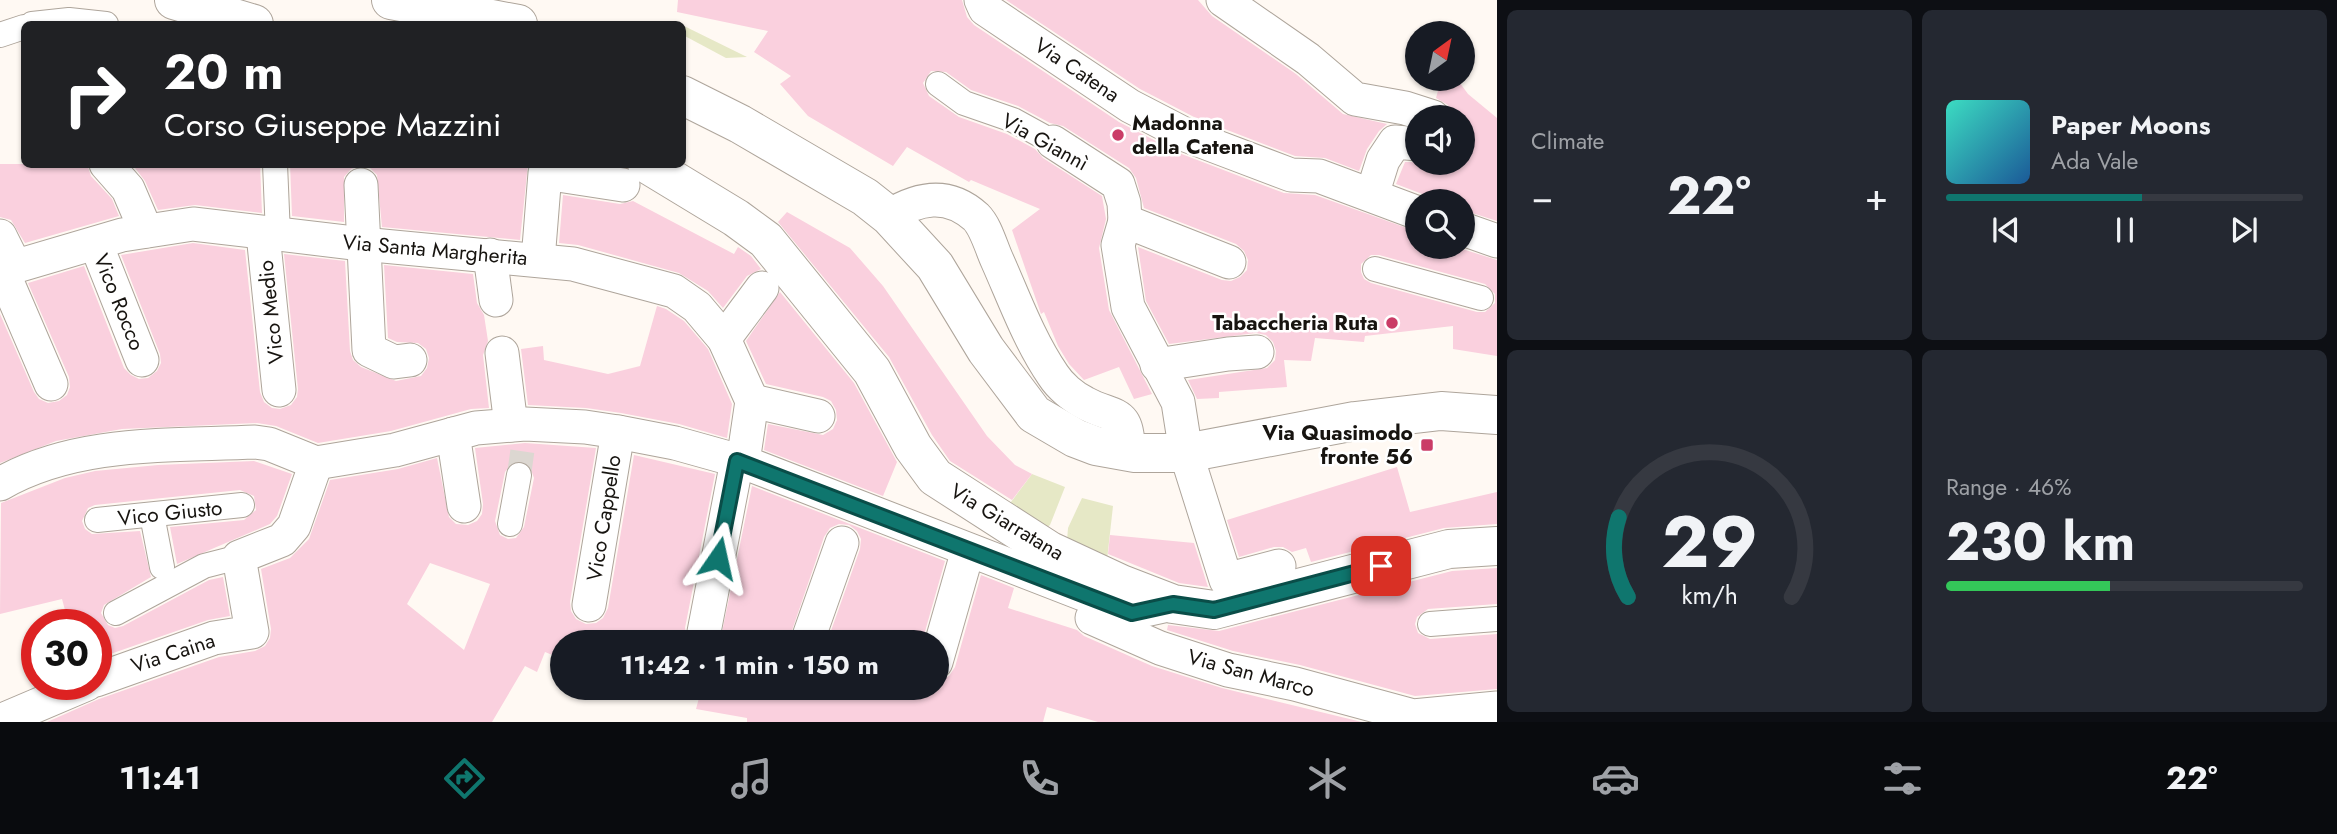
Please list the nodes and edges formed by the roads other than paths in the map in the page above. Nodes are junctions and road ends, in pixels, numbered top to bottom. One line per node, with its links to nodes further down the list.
1 (173, 0): 7 (street)
2 (391, 0): 8 (street)
3 (1223, 0): 13 (street)
4 (975, 3): 20 (street, Via Catena)
5 (60, 21): 6 (street)
6 (78, 21)
7 (241, 21)
8 (502, 21)
9 (21, 28): 10 (street)
10 (0, 35)
11 (938, 84): 14 (street, Via Giannì)
12 (686, 96): 22 (street)
13 (1405, 108)
14 (1053, 142): 23 (street, Via Giannì)
15 (1405, 143): 20 (street)
16 (110, 168): 24 (street)
17 (275, 168): 26 (street)
18 (361, 175): 30 (street)
19 (635, 175): 32 (street); 71 (street, Via Giarratana)
20 (1372, 195): 21 (street, Via Catena)
21 (1405, 208)
22 (889, 216): 53 (street); 53 (street)
23 (1130, 223): 33 (street); 44 (street, Via Giannì)
24 (146, 231): 26 (street, Via Santa Margherita); 29 (street, Via Santa Margherita)
25 (1475, 233): 28 (street)
26 (271, 234): 30 (street, Via Santa Margherita); 46 (street, Vico Medio)
27 (0, 236): 34 (street)
28 (1497, 241)
29 (96, 244): 34 (street, Via Santa Margherita); 42 (street, Vico Rocco)
30 (362, 244): 31 (street, Via Santa Margherita); 43 (street)
31 (491, 254): 32 (street, Via Santa Margherita); 38 (street)
32 (537, 260): 39 (street, Via Santa Margherita)
33 (1229, 262)
34 (5, 269): 45 (street)
35 (1375, 269): 37 (street)
36 (762, 288): 39 (street)
37 (1481, 298)
38 (496, 300)
39 (724, 339): 47 (street, Via Santa Margherita)
40 (1257, 352): 44 (street)
41 (502, 353): 50 (street)
42 (142, 360)
43 (410, 360)
44 (1157, 365): 54 (street, Via Giannì)
45 (51, 384)
46 (279, 390)
47 (752, 401): 49 (street); 55 (street)
48 (1497, 415): 54 (street)
49 (818, 416)
50 (520, 427): 51 (street); 52 (street)
51 (618, 432): 55 (street); 72 (street, Vico Cappello)
52 (453, 435): 56 (street); 60 (street)
53 (1128, 452): 54 (street)
54 (1186, 453): 69 (street, Via Giannì)
55 (740, 461): 63 (street); 76 (street)
56 (316, 463): 58 (street); 67 (street)
57 (519, 475): 64 (street)
58 (0, 484)
59 (242, 505): 61 (street, Vico Giusto)
60 (464, 506)
61 (152, 515): 62 (street, Vico Giusto); 68 (street)
62 (97, 520)
63 (849, 522): 66 (street); 77 (street)
64 (510, 524)
65 (1497, 546): 71 (street, Via Giarratana)
66 (968, 550): 70 (street); 78 (street)
67 (239, 557): 73 (street); 79 (street, Via Caina)
68 (162, 566)
69 (1279, 566)
70 (1025, 572): 71 (street); 82 (street, Via San Marco)
71 (1173, 604)
72 (589, 605)
73 (116, 613)
74 (1497, 619): 75 (street)
75 (1430, 624)
76 (704, 630)
77 (811, 630)
78 (945, 630)
79 (112, 674)
80 (49, 700): 83 (street)
81 (1497, 708): 82 (street, Via San Marco)
82 (1413, 716): 84 (street)
83 (0, 721)
84 (1381, 722)

